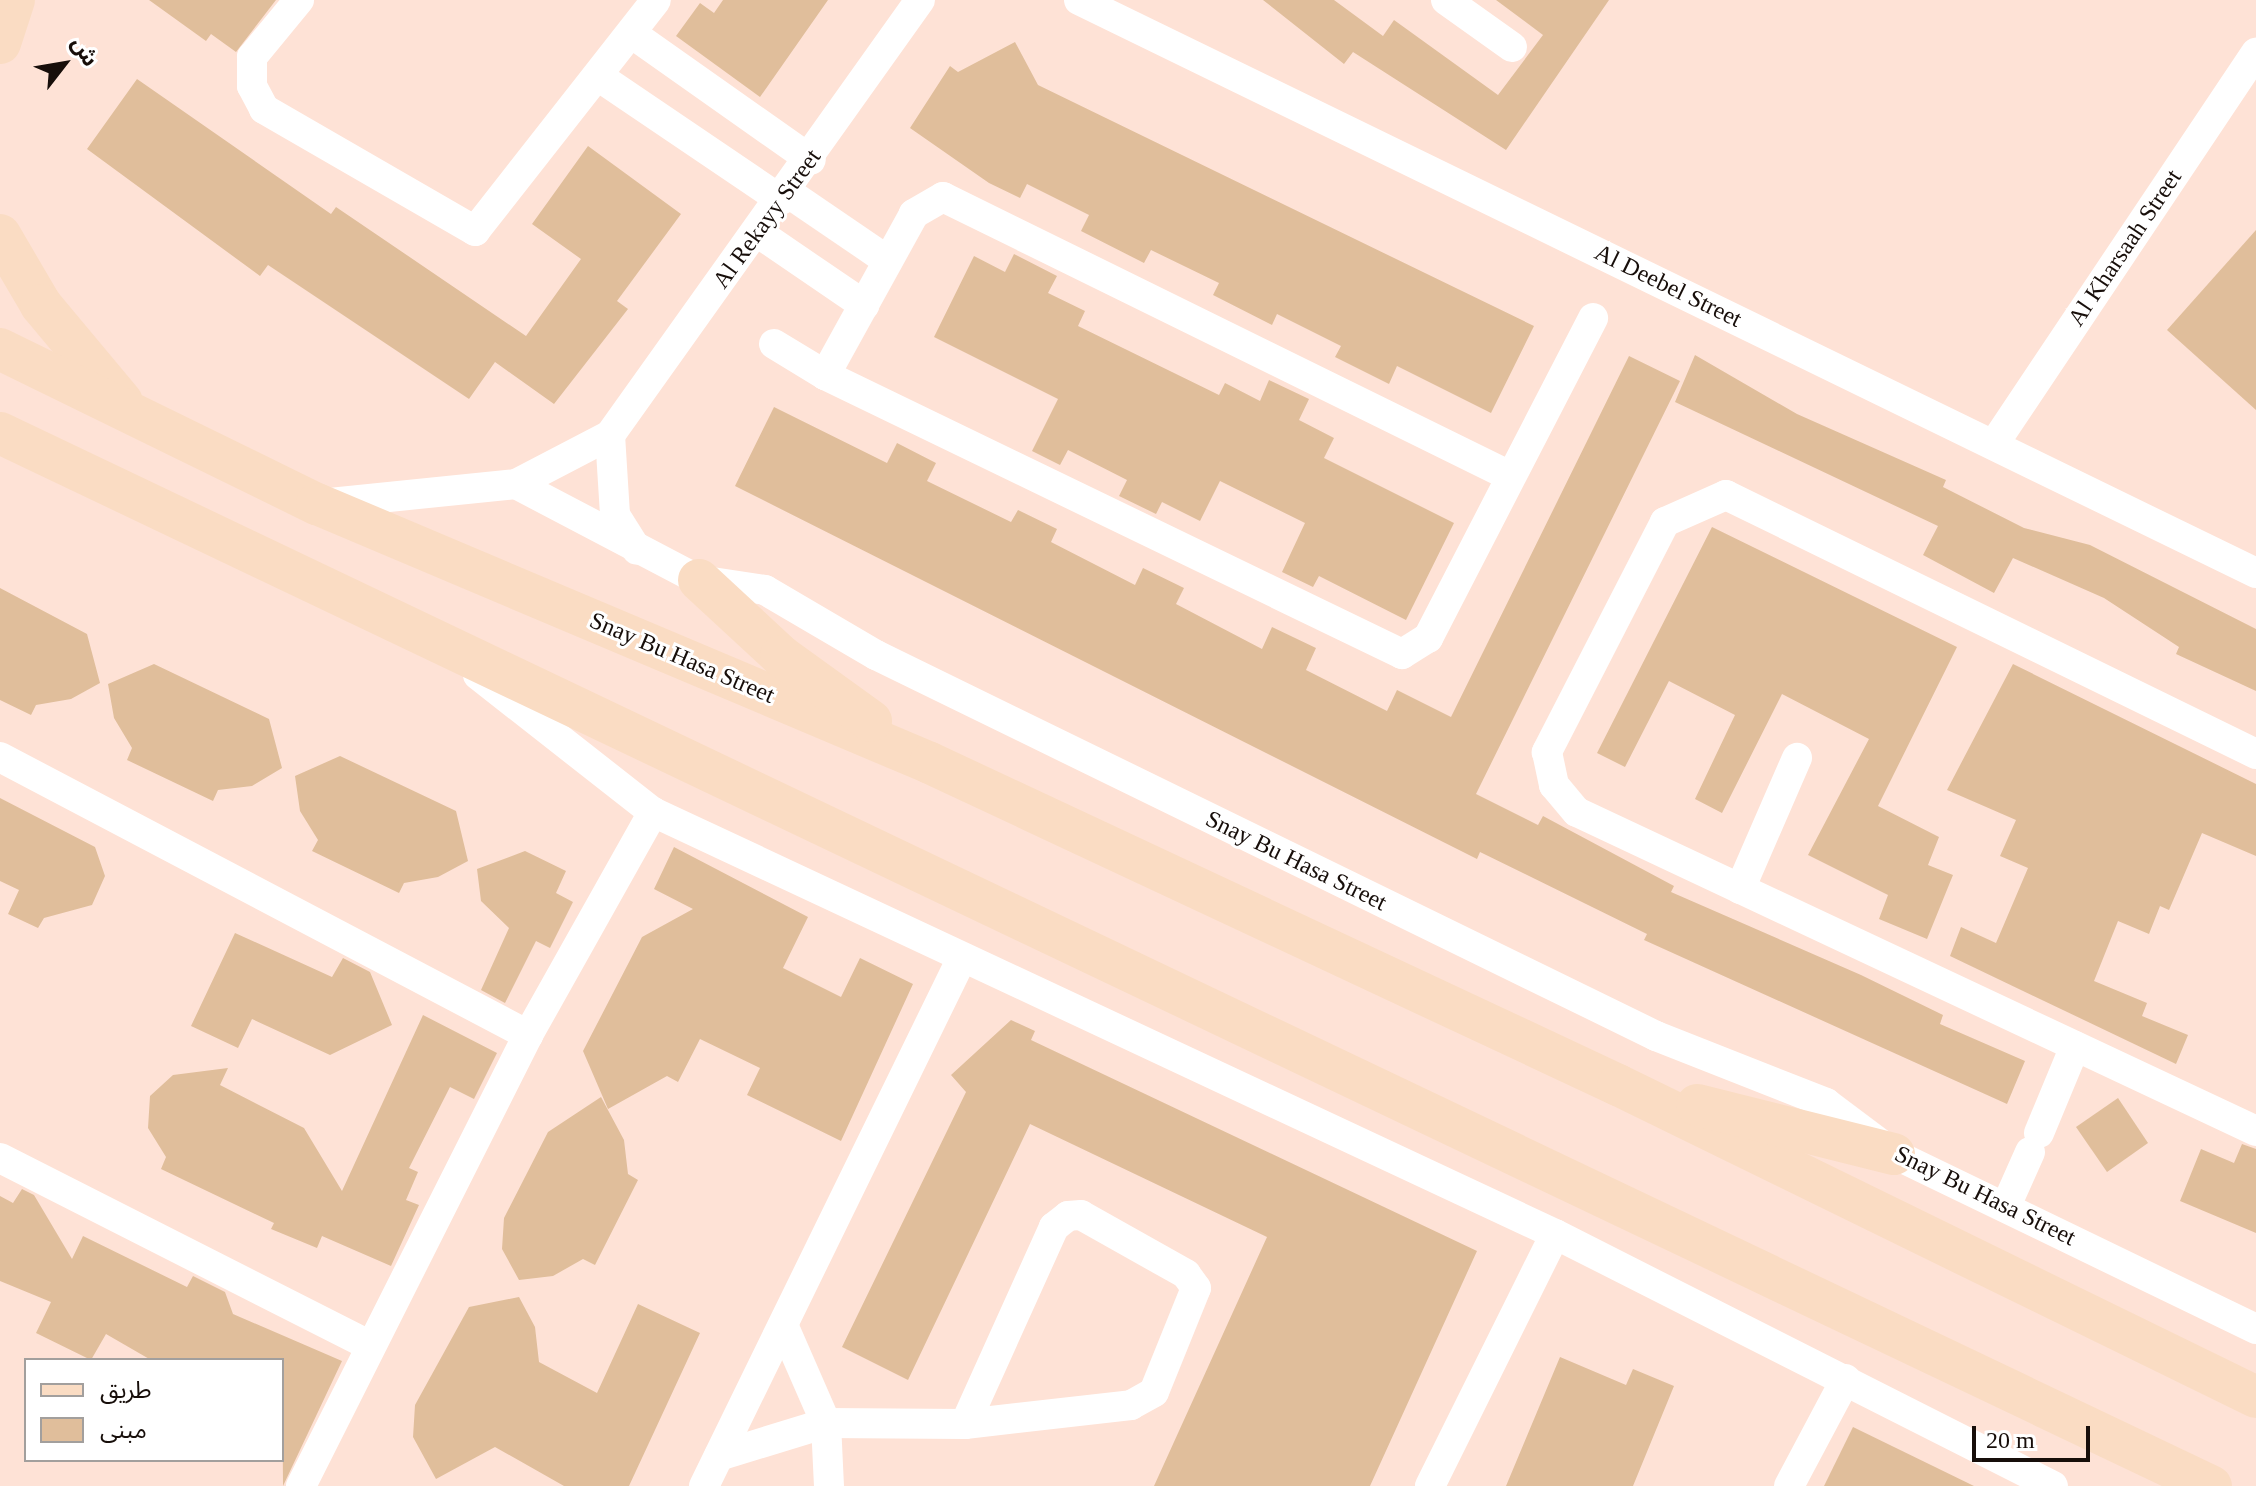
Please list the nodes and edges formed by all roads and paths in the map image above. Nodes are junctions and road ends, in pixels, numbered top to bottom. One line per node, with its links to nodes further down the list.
1 (14, 0): 8 (street)
2 (299, 0): 11 (street)
3 (656, 0): 7 (street)
4 (920, 0): 12 (street, Al Rekayy Street)
5 (1079, 0): 25 (street, Al Deebel Street)
6 (1446, 0): 9 (street)
7 (631, 33): 11 (street); 12 (street)
8 (0, 43)
9 (1512, 47)
10 (2256, 53): 25 (street, Al Kharsaah Street)
11 (598, 76): 13 (street)
12 (811, 160): 13 (street, Al Rekayy Street)
13 (784, 196): 14 (street, Al Rekayy Street); 16 (street)
14 (757, 232): 17 (street); 24 (street, Al Rekayy Street)
15 (0, 235): 22 (street)
16 (888, 261): 17 (street); 28 (street)
17 (864, 305): 21 (street)
18 (1593, 318): 28 (street)
19 (774, 344): 21 (street)
20 (0, 349): 22 (street, Snay Bu Hasa Street)
21 (825, 375): 28 (street)
22 (142, 424): 30 (street, Snay Bu Hasa Street)
23 (0, 433): 27 (street)
24 (610, 435): 29 (street, Al Rekayy Street); 31 (street)
25 (1994, 444): 32 (street, Al Deebel Street)
26 (0, 446): 27 (street)
27 (44, 457): 34 (street)
28 (1510, 476)
29 (516, 484): 30 (street); 31 (street, Snay Bu Hasa Street)
30 (317, 504): 38 (street, Snay Bu Hasa Street)
31 (641, 555): 33 (street, Snay Bu Hasa Street)
32 (2256, 573)
33 (699, 580): 38 (street); 46 (street, Snay Bu Hasa Street)
34 (432, 639): 39 (street); 64 (street)
35 (2256, 754): 40 (street)
36 (0, 757): 42 (street)
37 (1797, 758): 40 (street)
38 (930, 763): 44 (street, Snay Bu Hasa Street)
39 (653, 812): 41 (street); 42 (street)
40 (1740, 889): 43 (street)
41 (961, 960): 49 (street); 50 (street)
42 (528, 1035): 52 (street)
43 (2075, 1046): 45 (street); 48 (street)
44 (1618, 1085): 46 (street); 54 (street, Snay Bu Hasa Street)
45 (2256, 1131)
46 (1894, 1154): 48 (street, Snay Bu Hasa Street)
47 (0, 1158): 52 (street)
48 (2006, 1206): 51 (street, Snay Bu Hasa Street)
49 (1555, 1234): 53 (street); 61 (street)
50 (784, 1327): 55 (street); 57 (street)
51 (2256, 1329)
52 (367, 1344): 58 (street)
53 (1846, 1379): 62 (street); 63 (street)
54 (2256, 1397)
55 (826, 1423): 56 (street); 57 (street); 60 (street)
56 (965, 1424): 56 (street)
57 (719, 1456): 59 (street)
58 (301, 1486)
59 (704, 1486)
60 (829, 1486)
61 (1430, 1486)
62 (1789, 1486)
63 (2053, 1486)
64 (2211, 1486)

